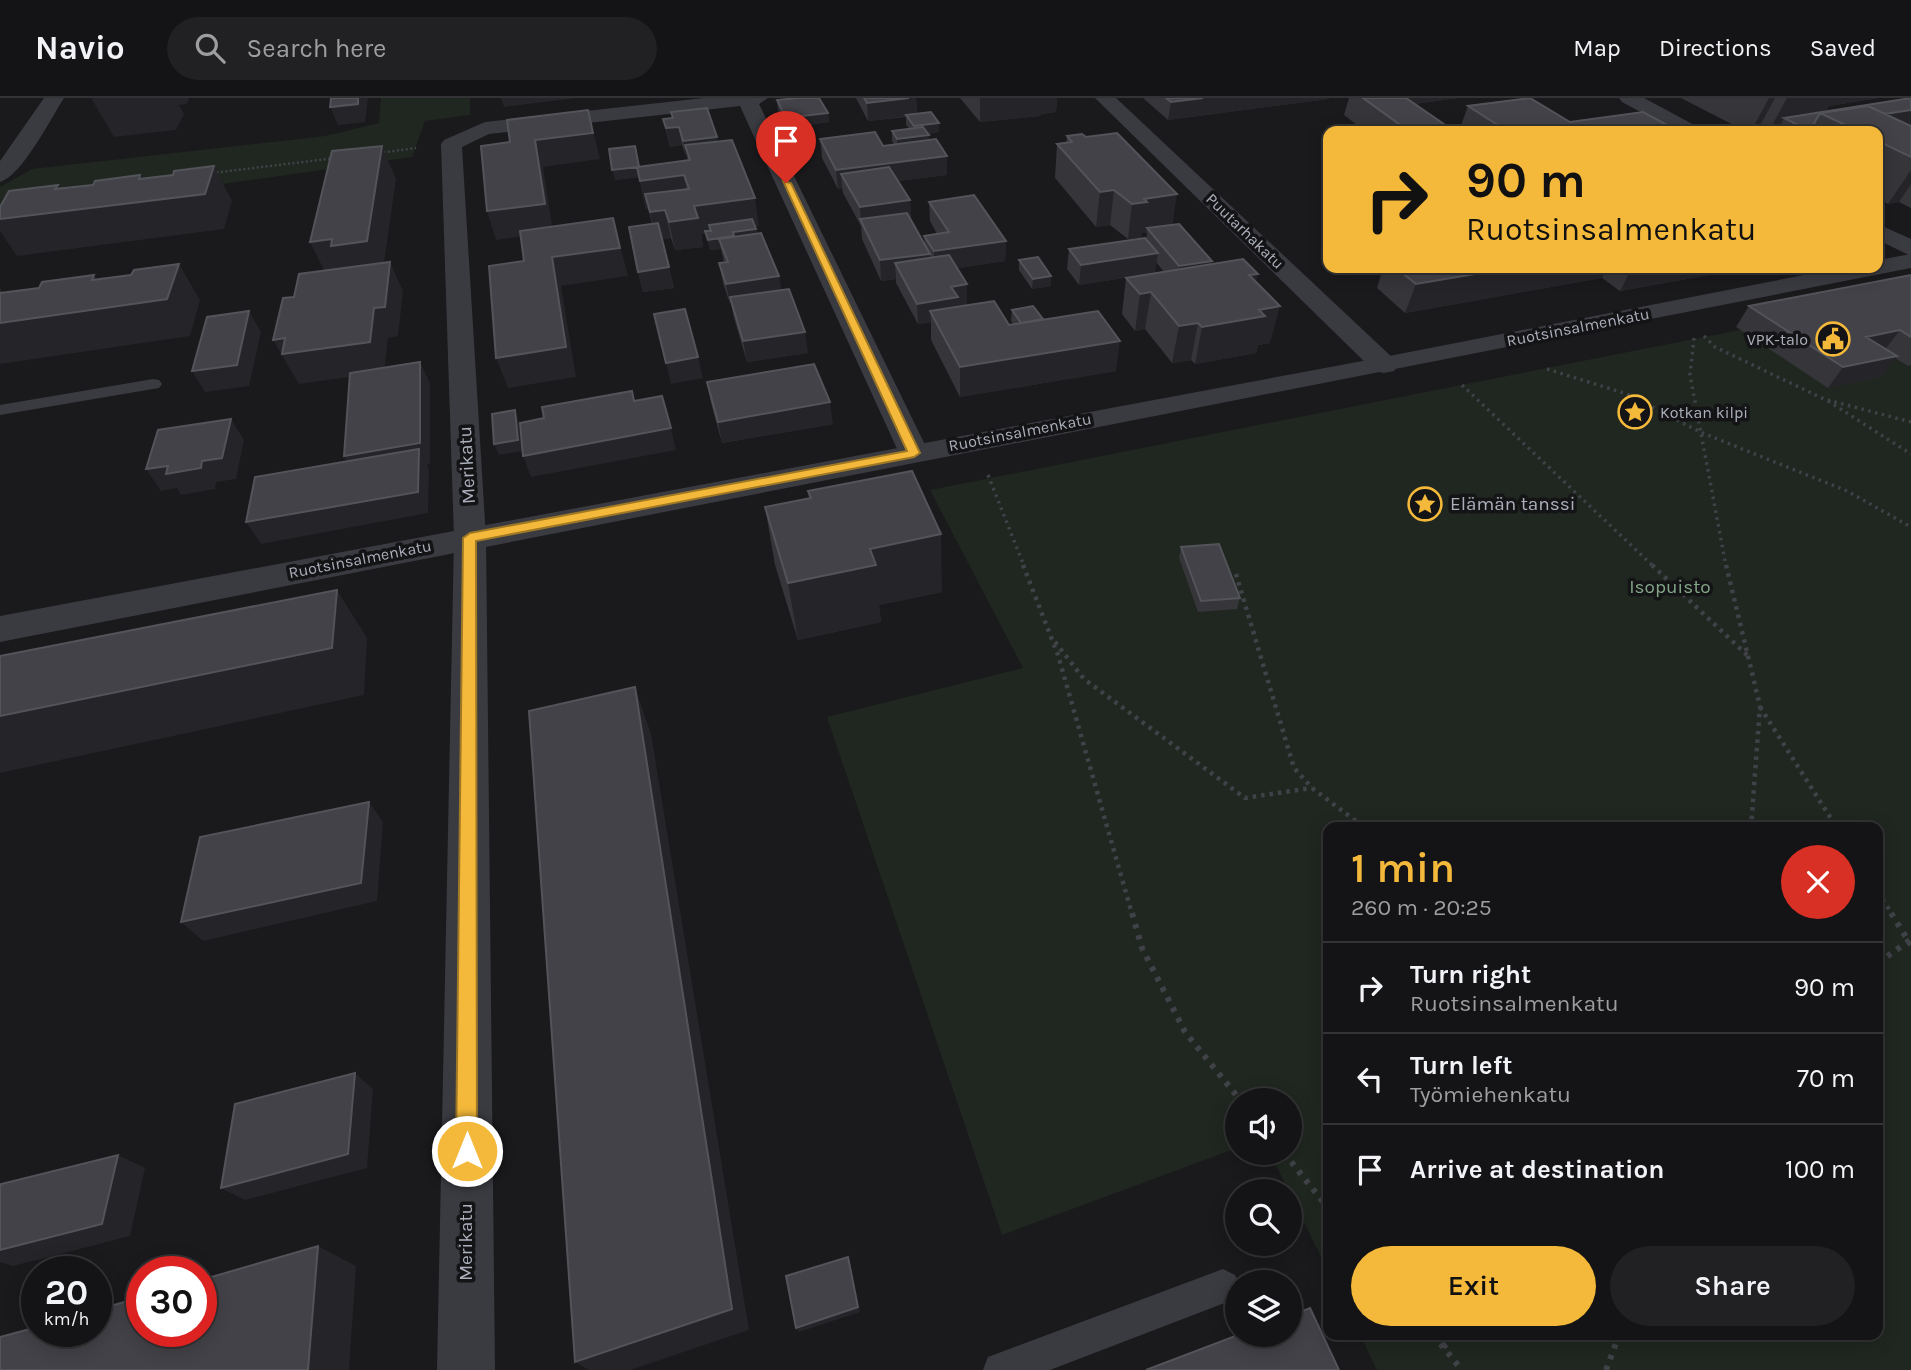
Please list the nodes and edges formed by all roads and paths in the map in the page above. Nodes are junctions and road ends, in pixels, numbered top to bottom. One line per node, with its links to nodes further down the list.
1 (54, 98): 9 (street)
2 (750, 98): 6 (street); 26 (street)
3 (1105, 98): 18 (street, Puutarhakatu)
4 (1629, 98): 5 (street)
5 (1682, 126)
6 (451, 144): 7 (path); 30 (street, Merikatu)
7 (367, 154)
8 (339, 158): 10 (path)
9 (0, 175)
10 (200, 175)
11 (1883, 234): 12 (street)
12 (1911, 249)
13 (1911, 261): 14 (street, Ruotsinsalmenkatu)
14 (1883, 267)
15 (1852, 273): 16 (street, Ruotsinsalmenkatu)
16 (1670, 310): 17 (path); 18 (street, Ruotsinsalmenkatu)
17 (1695, 327): 22 (path); 25 (path)
18 (1384, 365): 26 (street, Ruotsinsalmenkatu)
19 (1544, 368): 25 (path)
20 (1460, 383): 34 (path)
21 (153, 384): 23 (lane)
22 (1824, 399): 24 (path); 27 (path)
23 (0, 410)
24 (1911, 422)
25 (1700, 432): 29 (path); 34 (path)
26 (914, 453): 30 (street, Ruotsinsalmenkatu)
27 (1911, 454)
28 (985, 468): 33 (path)
29 (1911, 527)
30 (470, 538): 32 (street, Ruotsinsalmenkatu); 51 (street, Merikatu)
31 (1236, 574): 36 (path)
32 (0, 629)
33 (1051, 637): 36 (path); 43 (path)
34 (1748, 656): 35 (path)
35 (1760, 706): 38 (path); 39 (path)
36 (1312, 788): 37 (path)
37 (1356, 822)
38 (1751, 822)
39 (1833, 822)
40 (1883, 900): 41 (path)
41 (1910, 942): 42 (path)
42 (1883, 960)
43 (1230, 1088)
44 (1294, 1165): 45 (path)
45 (1323, 1202)
46 (1223, 1287): 52 (lane)
47 (1437, 1340): 50 (path)
48 (1452, 1340): 50 (path)
49 (1617, 1340): 54 (path)
50 (1443, 1347): 53 (path)
51 (466, 1370)
52 (1001, 1370)
53 (1462, 1370)
54 (1606, 1370)

